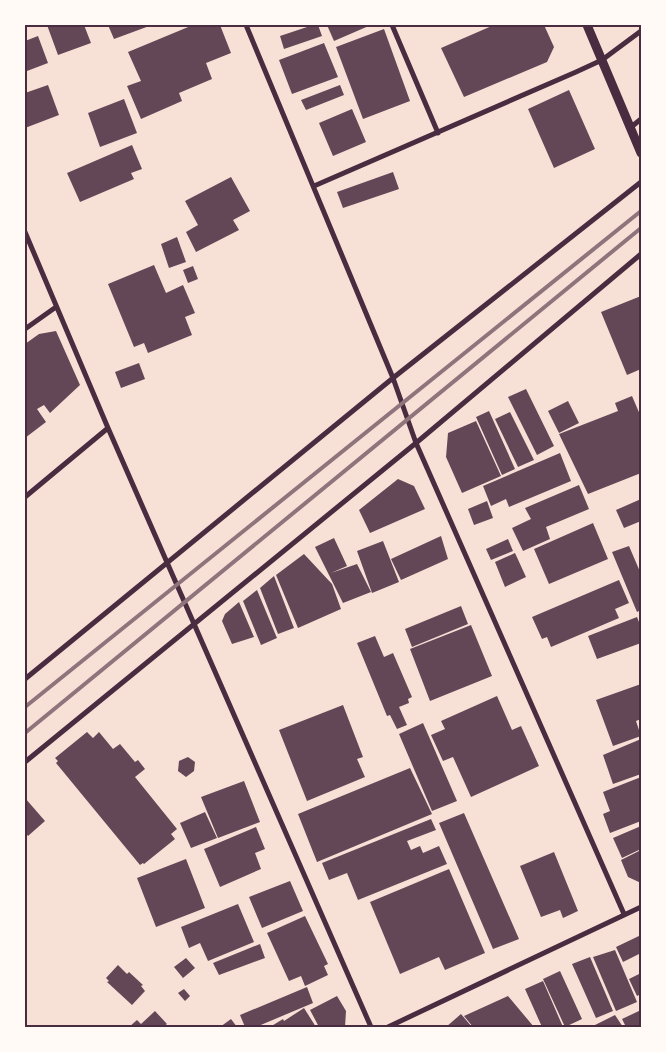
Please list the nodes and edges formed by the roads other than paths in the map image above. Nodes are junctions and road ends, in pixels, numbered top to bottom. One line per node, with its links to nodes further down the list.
1 (246, 25): 11 (street)
2 (392, 25): 8 (street)
3 (587, 25): 5 (street)
4 (641, 32): 5 (street)
5 (602, 60): 7 (street); 8 (street)
6 (641, 119): 7 (street)
7 (630, 128): 9 (street)
8 (438, 133): 11 (street)
9 (641, 152)
10 (641, 182): 16 (street)
11 (314, 186): 16 (street)
12 (25, 232): 14 (street)
13 (641, 254): 18 (street)
14 (56, 307): 15 (street); 17 (street)
15 (25, 329)
16 (392, 378): 18 (street); 20 (street)
17 (108, 428): 19 (street); 20 (street)
18 (416, 443): 21 (street); 25 (street)
19 (25, 497)
20 (167, 563): 21 (street); 22 (street)
21 (196, 625): 23 (street); 26 (street)
22 (25, 679)
23 (25, 762)
24 (641, 907): 25 (street)
25 (624, 914): 27 (street)
26 (371, 1027)
27 (388, 1027)

